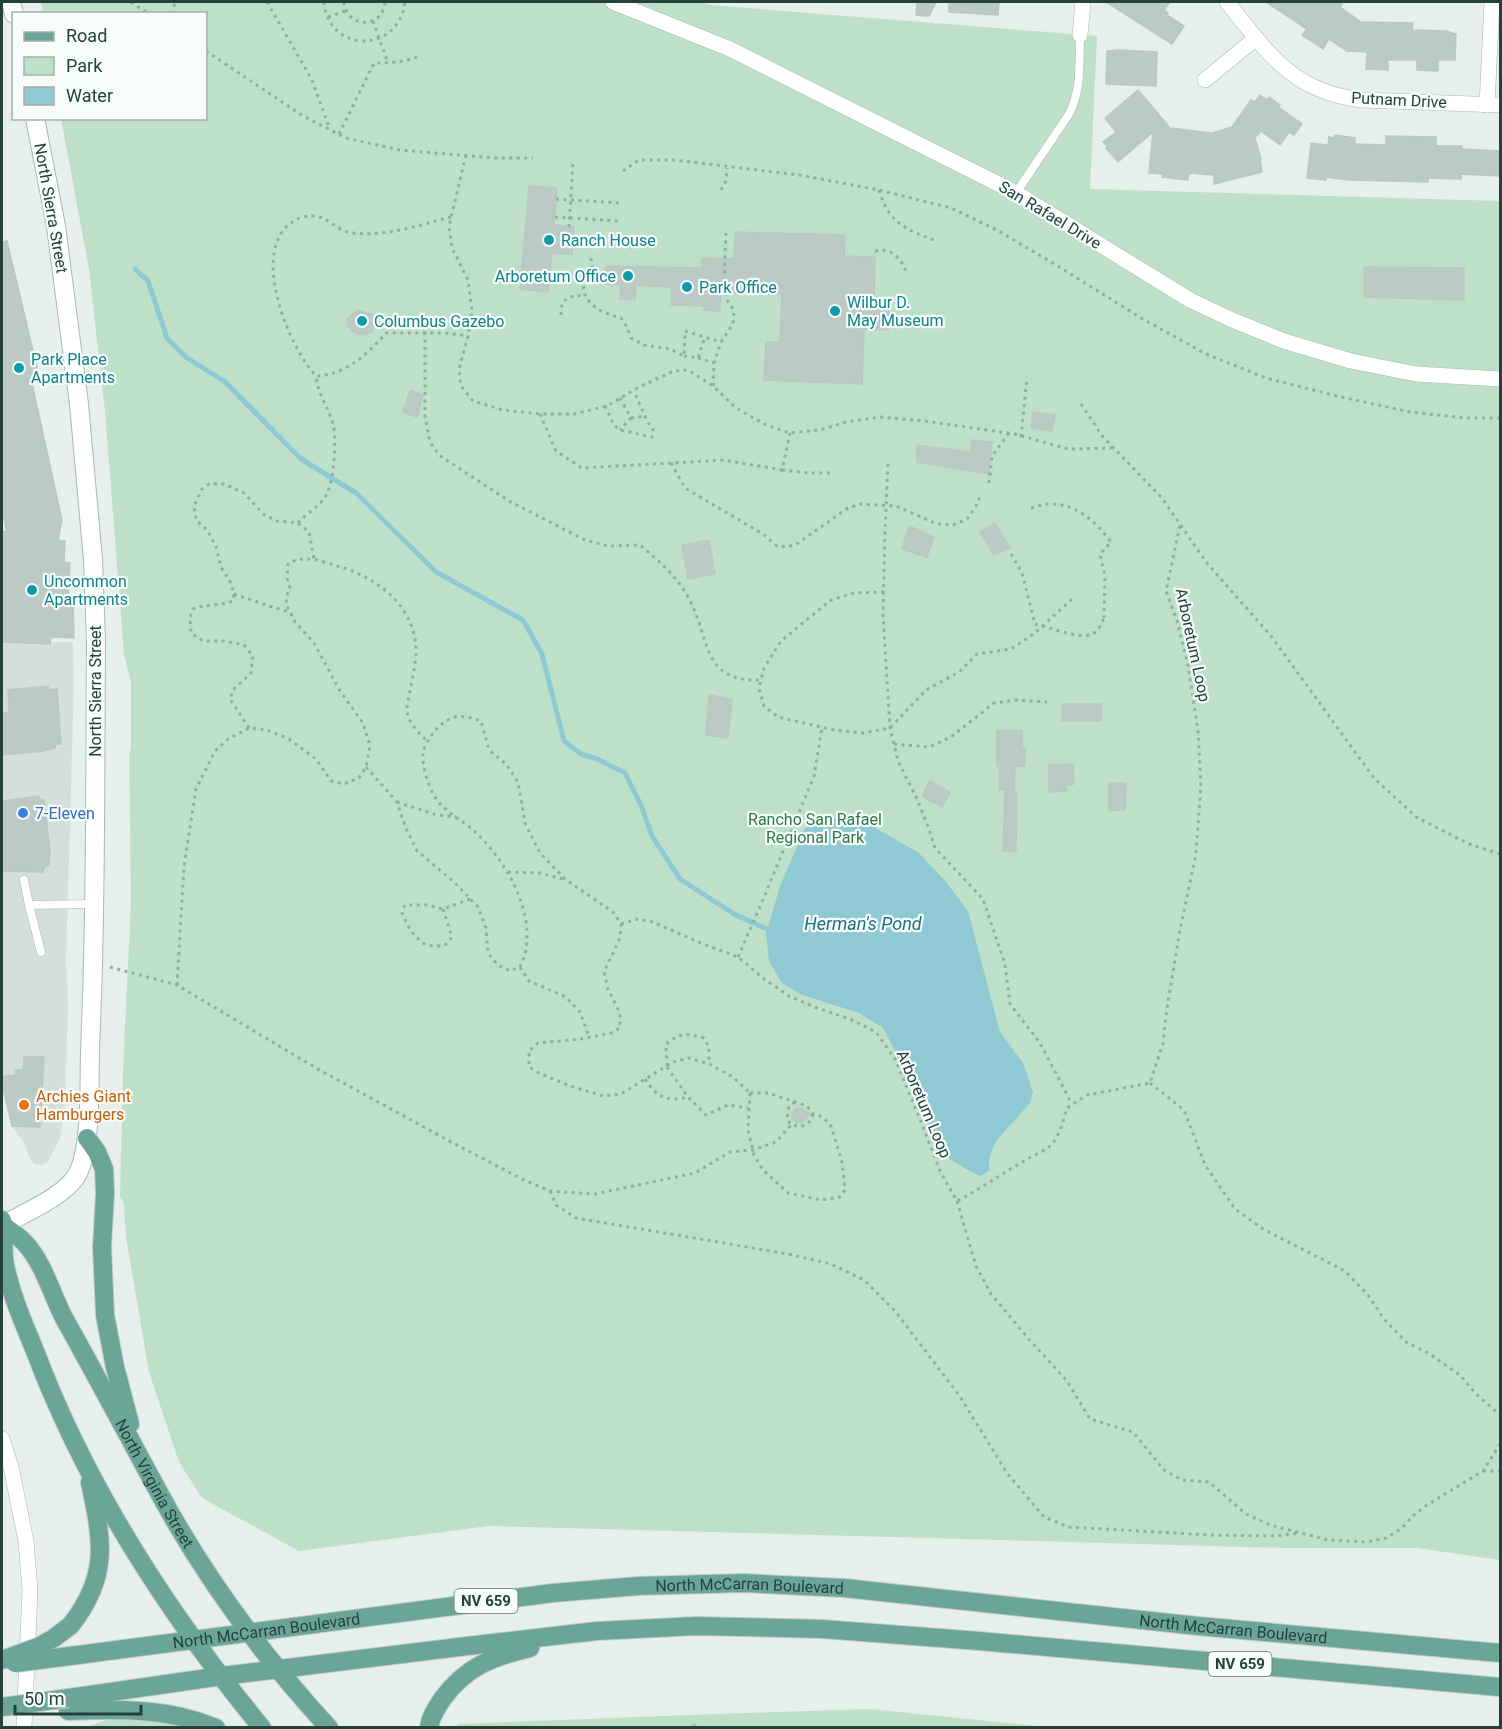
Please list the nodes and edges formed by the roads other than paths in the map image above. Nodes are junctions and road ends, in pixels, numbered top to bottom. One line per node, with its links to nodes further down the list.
1 (613, 2): 10 (street, San Rafael Drive)
2 (1083, 2): 5 (street)
3 (1227, 2): 6 (street, Putnam Drive)
4 (1492, 2): 8 (street)
5 (1080, 34): 10 (lane)
6 (1256, 38): 7 (street); 8 (street, Putnam Drive)
7 (1205, 80)
8 (1494, 105)
9 (35, 120): 13 (main road, North Sierra Street)
10 (1016, 193): 11 (street, San Rafael Drive)
11 (1500, 379)
12 (24, 880): 14 (lane)
13 (94, 904): 14 (lane); 16 (main road, North Sierra Street)
14 (29, 905): 15 (lane)
15 (41, 951)
16 (87, 1138): 17 (main road, North Sierra Street); 19 (main road)
17 (2, 1224): 19 (main road, North Virginia Street); 20 (main road)
18 (2, 1439): 32 (street)
19 (136, 1449): 22 (main road, North Virginia Street)
20 (86, 1463): 23 (main road); 25 (main road, bridge)
21 (597, 1631): 27 (main road, North McCarran Boulevard / NV 659); 29 (main road, North McCarran Boulevard / NV 659); 36 (main road)
22 (250, 1632): 23 (main road, North McCarran Boulevard / NV 659); 24 (main road, North McCarran Boulevard / NV 659); 27 (main road, North Virginia Street)
23 (193, 1639): 26 (main road, North McCarran Boulevard / NV 659, bridge); 28 (main road)
24 (1500, 1653)
25 (2, 1660)
26 (2, 1665)
27 (279, 1670): 28 (main road, North McCarran Boulevard / NV 659); 35 (main road, North Virginia Street)
28 (222, 1676): 30 (main road, North McCarran Boulevard / NV 659); 34 (main road)
29 (1500, 1687)
30 (69, 1704): 31 (main road, North McCarran Boulevard / NV 659, bridge); 33 (main road)
31 (2, 1708)
32 (24, 1728)
33 (216, 1728)
34 (262, 1728)
35 (329, 1728)
36 (429, 1728)

